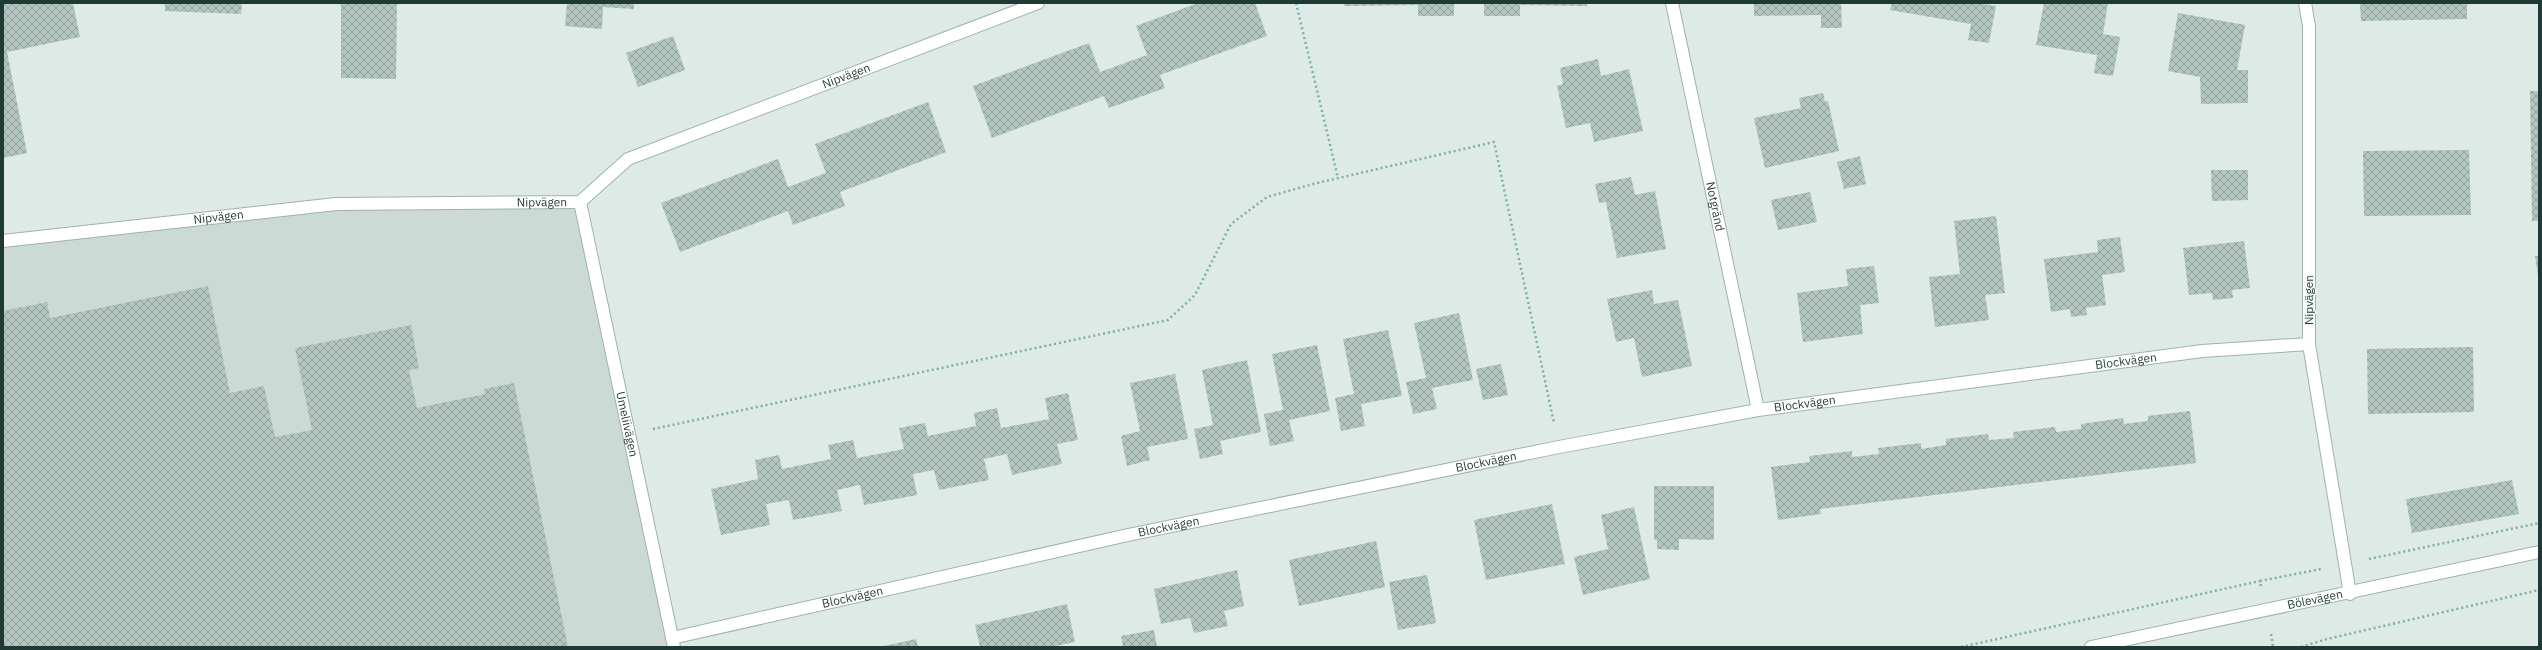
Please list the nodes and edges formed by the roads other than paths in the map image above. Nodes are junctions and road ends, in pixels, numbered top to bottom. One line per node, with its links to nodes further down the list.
1 (1038, 3): 4 (street, Nipvägen)
2 (1672, 3): 7 (street, Notgränd)
3 (2305, 3): 6 (street, Nipvägen)
4 (580, 202): 5 (street, Nipvägen); 10 (street, Umeliivägen)
5 (3, 241)
6 (2309, 344): 7 (street, Blockvägen); 9 (street, Nipvägen)
7 (1758, 410): 10 (street, Blockvägen)
8 (2539, 552): 9 (street, Bölevägen)
9 (2350, 594): 11 (street, Bölevägen)
10 (673, 642)
11 (2092, 647)

